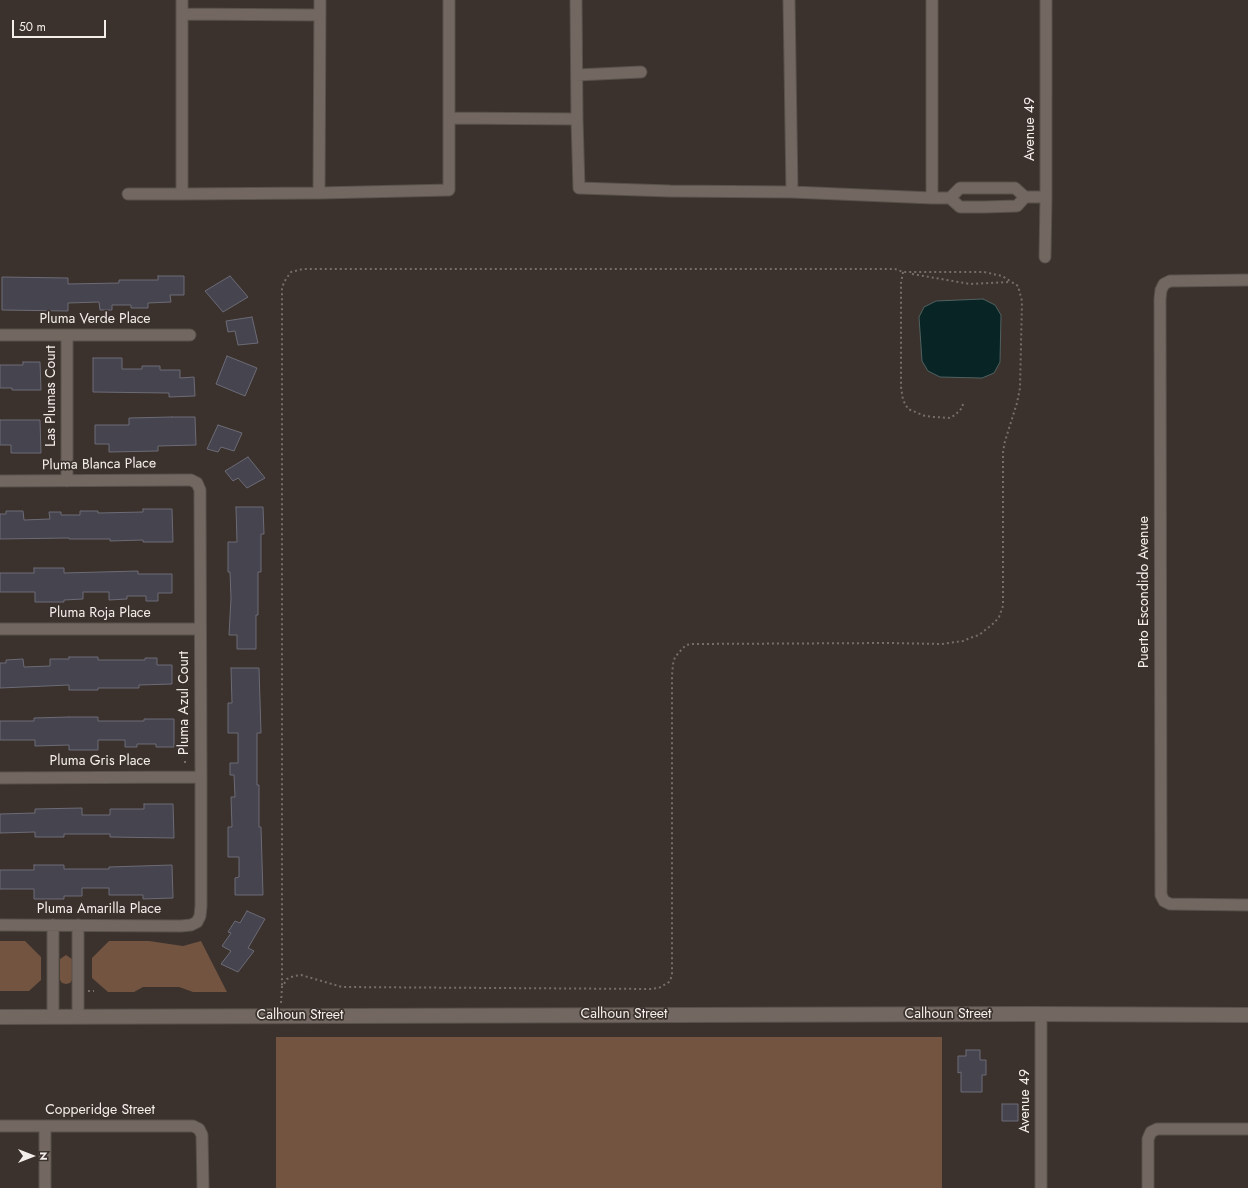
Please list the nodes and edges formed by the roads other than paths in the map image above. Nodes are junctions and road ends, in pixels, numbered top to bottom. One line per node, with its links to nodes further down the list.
1 (182, 0): 8 (street)
2 (320, 0): 9 (street)
3 (449, 0): 12 (street)
4 (576, 0): 11 (street)
5 (789, 0): 15 (street)
6 (932, 0): 21 (street)
7 (1046, 0): 20 (street, Avenue 49)
8 (182, 14): 9 (street); 18 (street)
9 (319, 15): 16 (street)
10 (641, 72): 11 (street)
11 (577, 75): 13 (street)
12 (448, 118): 13 (street); 16 (street)
13 (577, 119): 15 (street)
14 (985, 188): 19 (street); 22 (street); 23 (street)
15 (792, 192): 21 (street)
16 (319, 193): 18 (street)
17 (128, 194): 18 (street)
18 (182, 194)
19 (1025, 197): 20 (street); 23 (street)
20 (1046, 197): 24 (street, Avenue 49)
21 (932, 198): 22 (street)
22 (950, 198): 23 (street)
23 (984, 207)
24 (1045, 257)
25 (1248, 280): 36 (street, Puerto Escondido Avenue)
26 (0, 335): 27 (street, Pluma Verde Place)
27 (67, 335): 28 (street, Pluma Verde Place); 30 (street, Las Plumas Court)
28 (190, 335)
29 (0, 481): 30 (street, Pluma Blanca Place)
30 (67, 481): 31 (street, Pluma Blanca Place)
31 (197, 483): 33 (street, Pluma Azul Court)
32 (0, 629): 33 (street, Pluma Roja Place)
33 (200, 629): 34 (street, Pluma Azul Court)
34 (201, 777): 35 (street, Pluma Gris Place); 37 (street, Pluma Azul Court)
35 (0, 778)
36 (1248, 905)
37 (197, 922): 40 (street, Pluma Amarilla Place)
38 (0, 925): 39 (street, Pluma Amarilla Place)
39 (53, 925): 40 (street, Pluma Amarilla Place); 45 (street)
40 (78, 925): 43 (street)
41 (1041, 1015): 42 (street, Calhoun Street); 43 (street, Calhoun Street); 51 (street, Avenue 49)
42 (1248, 1015)
43 (78, 1016): 45 (street, Calhoun Street)
44 (0, 1017): 45 (street, Calhoun Street)
45 (53, 1017)
46 (0, 1126): 47 (street, Copperidge Street)
47 (45, 1126): 49 (street); 50 (street, Copperidge Street)
48 (1248, 1129): 52 (street)
49 (45, 1188)
50 (203, 1188)
51 (1041, 1188)
52 (1148, 1188)

